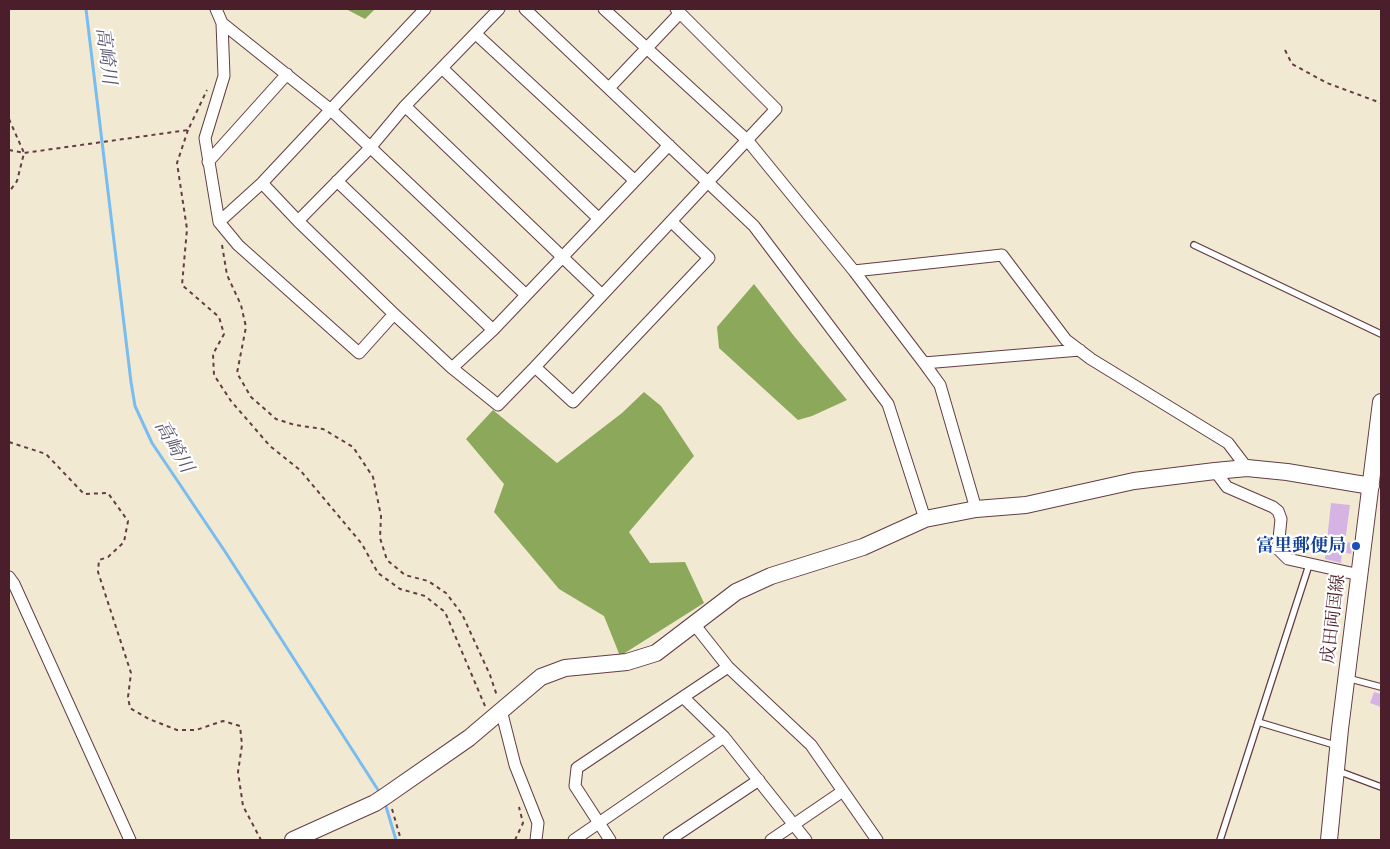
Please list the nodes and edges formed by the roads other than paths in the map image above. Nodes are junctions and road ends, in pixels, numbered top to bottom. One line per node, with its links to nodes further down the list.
1 (216, 9): 7 (street)
2 (425, 9): 14 (street)
3 (499, 9): 8 (street)
4 (525, 9): 12 (street)
5 (604, 9): 9 (street)
6 (678, 11): 9 (street); 15 (street)
7 (222, 23): 11 (street); 18 (street)
8 (476, 34): 10 (street); 19 (street)
9 (648, 49): 12 (street); 15 (street)
10 (442, 68): 13 (street); 23 (street)
11 (287, 74): 14 (street); 18 (street)
12 (609, 88): 16 (street)
13 (405, 106): 17 (street); 28 (street)
14 (330, 110): 17 (street); 21 (street)
15 (748, 140): 22 (street); 29 (street)
16 (669, 146): 19 (street); 22 (street)
17 (369, 149): 20 (street); 30 (street)
18 (208, 162): 25 (street)
19 (634, 180): 23 (street)
20 (337, 181): 24 (street); 33 (street)
21 (262, 182): 24 (street); 25 (street)
22 (708, 183): 26 (street); 44 (street)
23 (598, 218): 28 (street)
24 (298, 221): 32 (street)
25 (219, 222): 32 (street)
26 (672, 222): 31 (street); 37 (street)
27 (1194, 245): 34 (lane)
28 (562, 256): 30 (street); 31 (street)
29 (854, 271): 35 (street); 36 (street)
30 (526, 295): 33 (street)
31 (602, 296): 37 (street)
32 (394, 314): 38 (street)
33 (493, 330): 38 (street)
34 (1381, 334)
35 (1080, 350): 36 (street); 40 (street)
36 (924, 363): 43 (street)
37 (535, 367): 38 (street)
38 (452, 368)
39 (1381, 402): 42 (street, 成田両国線)
40 (1247, 468): 41 (street); 42 (street)
41 (1215, 471): 43 (street); 45 (street)
42 (1370, 486): 46 (street, 成田両国線)
43 (976, 509): 44 (street)
44 (925, 519): 48 (street)
45 (1309, 565): 46 (street); 54 (lane)
46 (1360, 575): 50 (street, 成田両国線)
47 (9, 577): 63 (street)
48 (694, 624): 49 (street); 53 (street)
49 (728, 667): 52 (street); 60 (street)
50 (1348, 678): 51 (lane); 56 (street, 成田両国線)
51 (1381, 687)
52 (683, 697): 55 (street); 61 (street)
53 (496, 715): 64 (street); 65 (street)
54 (1258, 722): 56 (lane); 72 (lane)
55 (724, 737): 58 (street); 61 (street)
56 (1339, 746): 57 (street, 成田両国線)
57 (1338, 772): 59 (lane); 73 (street, 成田両国線)
58 (759, 780): 62 (street); 68 (street)
59 (1381, 787)
60 (843, 791): 62 (street); 71 (street)
61 (598, 822): 66 (street); 67 (street)
62 (795, 824): 69 (street); 70 (street)
63 (130, 840)
64 (293, 840)
65 (536, 840)
66 (574, 840)
67 (610, 840)
68 (669, 840)
69 (771, 840)
70 (806, 840)
71 (877, 840)
72 (1220, 840)
73 (1329, 840)

